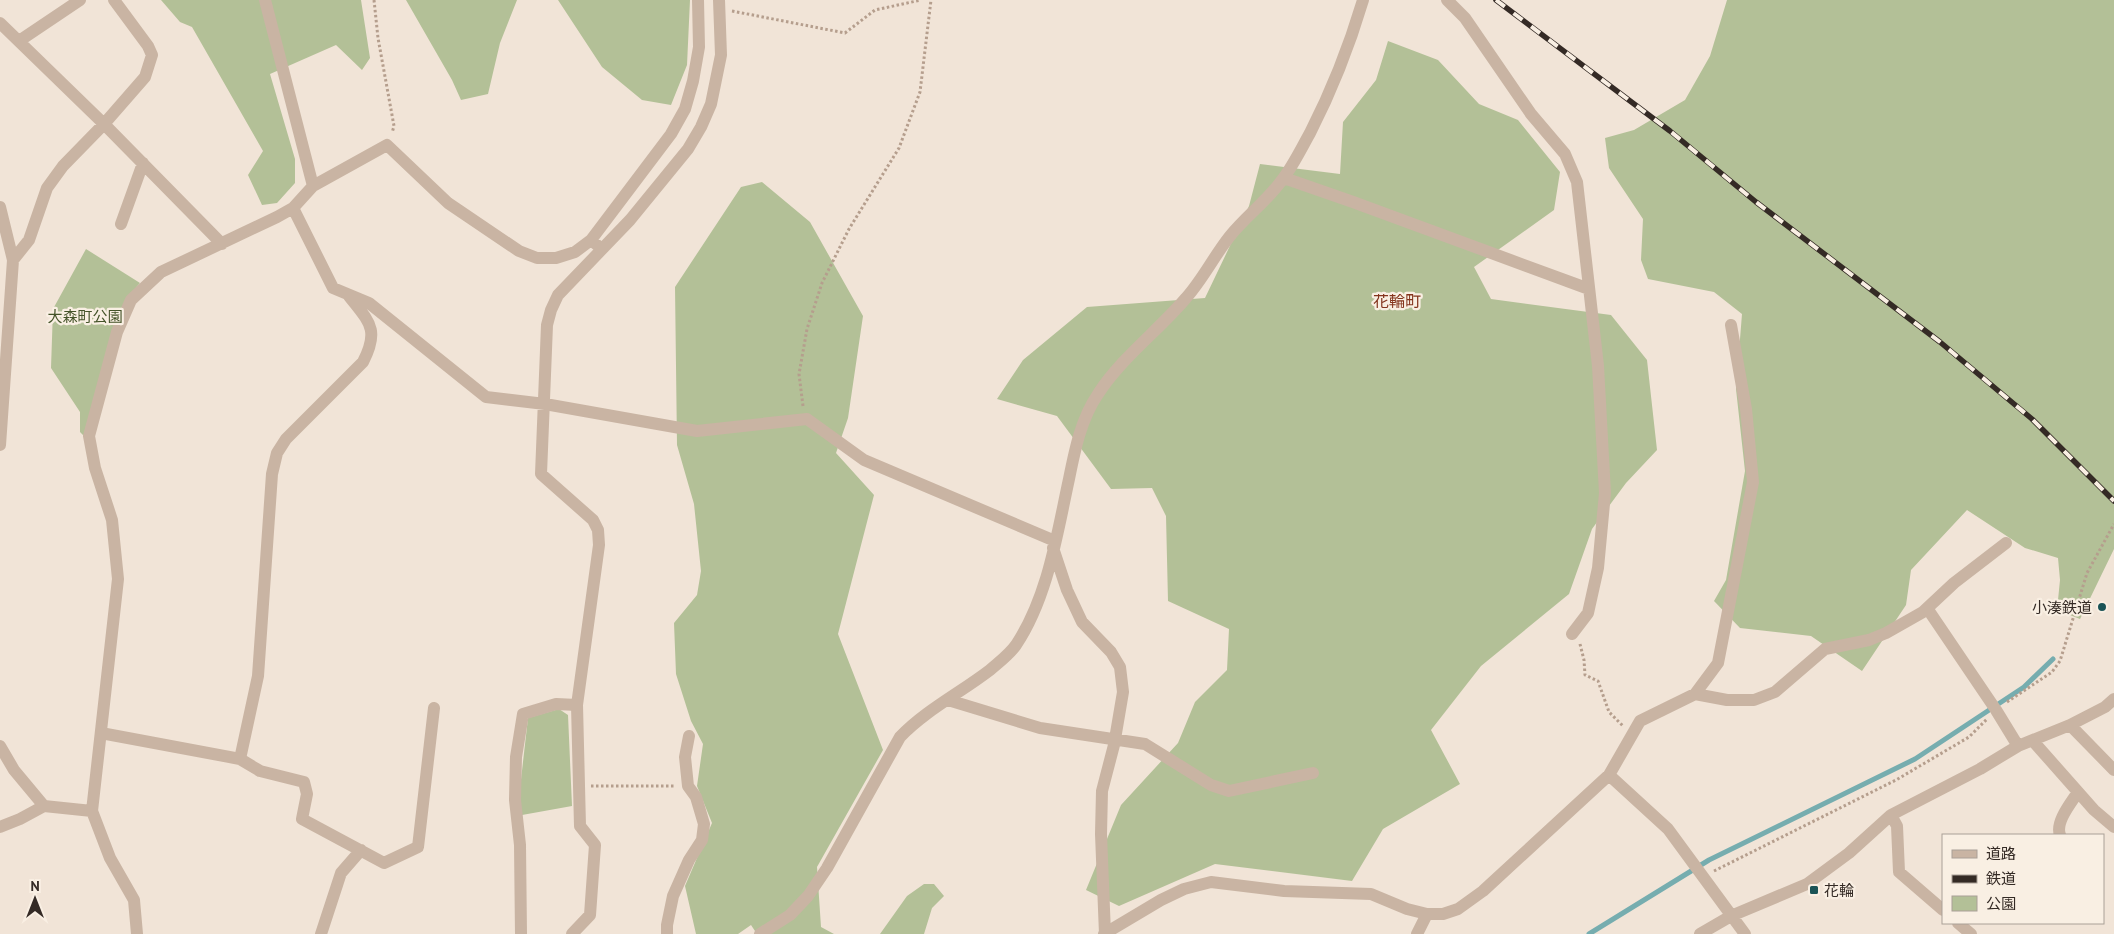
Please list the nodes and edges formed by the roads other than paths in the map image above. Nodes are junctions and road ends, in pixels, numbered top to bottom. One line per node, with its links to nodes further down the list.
1 (80, 0): 9 (street)
2 (114, 0): 10 (street)
3 (265, 0): 13 (street)
4 (698, 0): 17 (street)
5 (1363, 0): 12 (street)
6 (1447, 0): 21 (street)
7 (720, 4): 19 (street)
8 (0, 23): 9 (street)
9 (18, 41): 10 (street)
10 (104, 124): 11 (street); 20 (street)
11 (144, 163): 16 (street); 18 (street)
12 (1284, 178): 21 (street); 28 (street)
13 (313, 186): 15 (street); 17 (street)
14 (0, 207): 20 (street)
15 (293, 208): 18 (street); 22 (street)
16 (121, 224)
17 (591, 240): 19 (street)
18 (222, 244): 37 (street)
19 (603, 250): 24 (street)
20 (13, 260): 25 (street)
21 (1589, 289): 30 (street)
22 (347, 294): 24 (street); 43 (street)
23 (1731, 325): 31 (street)
24 (545, 404): 28 (street); 34 (street)
25 (0, 421): 26 (street)
26 (0, 445)
27 (2006, 543): 29 (street)
28 (1054, 544): 33 (street); 39 (street)
29 (1927, 608): 31 (street); 42 (street)
30 (1572, 634)
31 (1695, 694): 46 (street)
32 (2114, 699): 36 (street)
33 (948, 700): 39 (street); 65 (street)
34 (577, 705): 62 (street); 63 (street)
35 (434, 708): 54 (street)
36 (2070, 725): 40 (street); 44 (street)
37 (101, 733): 43 (street); 49 (street)
38 (689, 736): 64 (street)
39 (1115, 738): 45 (street); 59 (street)
40 (2033, 741): 42 (street); 47 (street)
41 (0, 746): 48 (street)
42 (2018, 746): 50 (street)
43 (240, 759): 54 (street)
44 (2114, 770)
45 (1313, 773)
46 (1609, 775): 56 (street); 57 (street)
47 (2078, 792): 52 (street); 53 (street)
48 (44, 806): 49 (street); 51 (street)
49 (92, 811): 60 (street)
50 (1891, 815): 55 (street); 57 (street)
51 (0, 826)
52 (2114, 827)
53 (2059, 834)
54 (360, 850): 61 (street)
55 (1942, 909)
56 (1427, 914): 59 (street); 66 (street)
57 (1731, 916): 67 (street); 68 (street)
58 (1959, 924): 69 (street)
59 (1108, 933)
60 (137, 934)
61 (321, 934)
62 (521, 934)
63 (572, 934)
64 (667, 934)
65 (760, 934)
66 (1417, 934)
67 (1700, 934)
68 (1745, 934)
69 (1971, 934)

